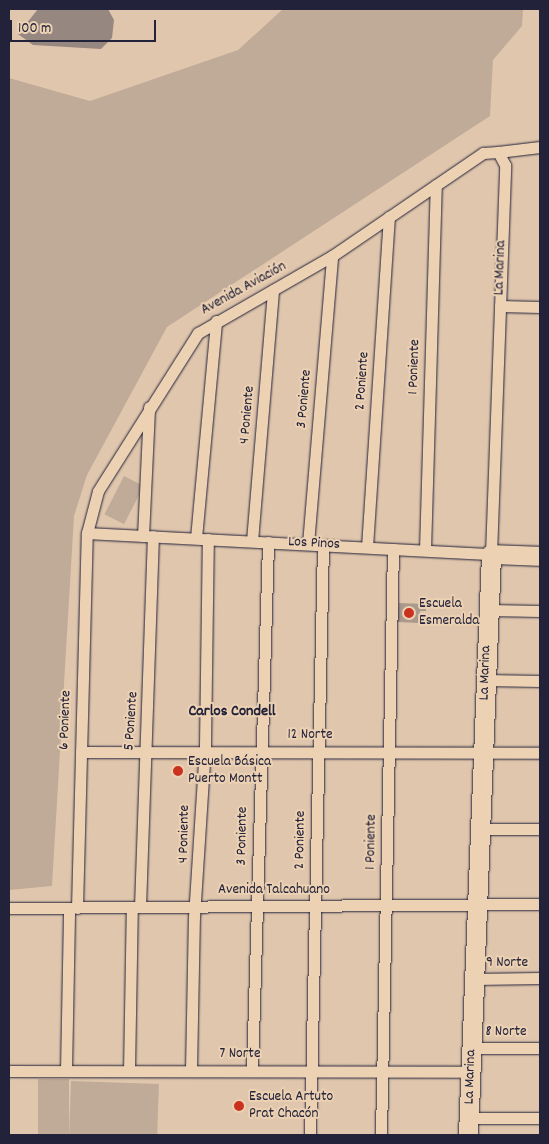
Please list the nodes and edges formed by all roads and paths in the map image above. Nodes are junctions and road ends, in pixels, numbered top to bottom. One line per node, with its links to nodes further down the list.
1 (540, 147): 2 (street, Avenida Aviación)
2 (498, 152): 3 (street, Avenida Aviación); 7 (street, La Marina)
3 (436, 185): 4 (street, Avenida Aviación); 21 (street, 1 Poniente)
4 (389, 217): 5 (street, Avenida Aviación); 19 (street, 2 Poniente)
5 (332, 256): 6 (street, Avenida Aviación); 17 (street, 3 Poniente)
6 (273, 290): 9 (street, Avenida Aviación); 15 (street, 4 Poniente)
7 (500, 306): 8 (street); 22 (street, La Marina)
8 (540, 307)
9 (216, 321): 10 (street, Avenida Aviación); 13 (street)
10 (150, 405): 11 (street, Avenida Aviación); 12 (street)
11 (87, 533): 12 (street, Los Pinos); 32 (street, 6 Poniente)
12 (148, 536): 13 (street, Los Pinos); 33 (street, 5 Poniente)
13 (196, 538): 14 (street, Los Pinos)
14 (208, 539): 15 (street, Los Pinos); 34 (street, 4 Poniente)
15 (252, 541): 16 (street, Los Pinos)
16 (268, 542): 17 (street, Los Pinos); 29 (street, 3 Poniente)
17 (308, 544): 18 (street, Los Pinos)
18 (323, 545): 19 (street, Los Pinos); 30 (street, 2 Poniente)
19 (368, 547): 20 (street, Los Pinos)
20 (393, 549): 21 (street, Los Pinos); 31 (street, 1 Poniente)
21 (425, 550): 22 (street, Los Pinos)
22 (491, 554): 23 (main road, Los Pinos); 24 (main road, La Marina)
23 (540, 556)
24 (489, 610): 25 (street); 26 (main road, La Marina)
25 (540, 611)
26 (486, 680): 27 (street); 28 (main road, La Marina)
27 (540, 682)
28 (483, 750): 31 (street, 12 Norte); 35 (street, 12 Norte); 36 (main road, La Marina)
29 (261, 751): 30 (street, 12 Norte); 34 (street, 12 Norte); 40 (street, 3 Poniente)
30 (318, 751): 31 (street, 12 Norte); 41 (street, 2 Poniente)
31 (389, 751): 42 (street, 1 Poniente)
32 (80, 752): 33 (street, 12 Norte); 46 (street, 6 Poniente)
33 (146, 752): 34 (street, 12 Norte); 43 (street, 5 Poniente)
34 (204, 752): 44 (street, 4 Poniente)
35 (540, 753)
36 (480, 829): 37 (street); 39 (main road, La Marina)
37 (540, 829)
38 (540, 904): 39 (street, Avenida Talcahuano)
39 (477, 905): 42 (street, Avenida Talcahuano); 48 (main road, La Marina)
40 (256, 906): 41 (street, Avenida Talcahuano); 44 (street, Avenida Talcahuano); 53 (street, 3 Poniente)
41 (314, 906): 42 (street, Avenida Talcahuano); 54 (street, 2 Poniente)
42 (386, 906): 57 (street, 1 Poniente)
43 (136, 907): 44 (street, Avenida Talcahuano); 46 (street, Avenida Talcahuano); 51 (street, 5 Poniente)
44 (196, 907): 52 (street, 4 Poniente)
45 (9, 908): 46 (street, Avenida Talcahuano)
46 (73, 908): 56 (street, 6 Poniente)
47 (540, 978): 48 (street, 9 Norte)
48 (474, 979): 49 (main road, La Marina)
49 (472, 1048): 50 (street, 8 Norte); 58 (main road, La Marina)
50 (540, 1048)
51 (129, 1070): 52 (street, 7 Norte); 56 (street, 7 Norte)
52 (191, 1070): 53 (street, 7 Norte)
53 (252, 1070): 54 (street, 7 Norte)
54 (311, 1070): 57 (street, 7 Norte); 61 (street, 2 Poniente)
55 (9, 1071): 56 (street, 7 Norte)
56 (66, 1071)
57 (382, 1071): 58 (street, 7 Norte); 62 (street, 1 Poniente)
58 (471, 1072): 60 (main road, La Marina)
59 (540, 1118): 60 (street)
60 (469, 1126)
61 (310, 1135)
62 (381, 1135)

